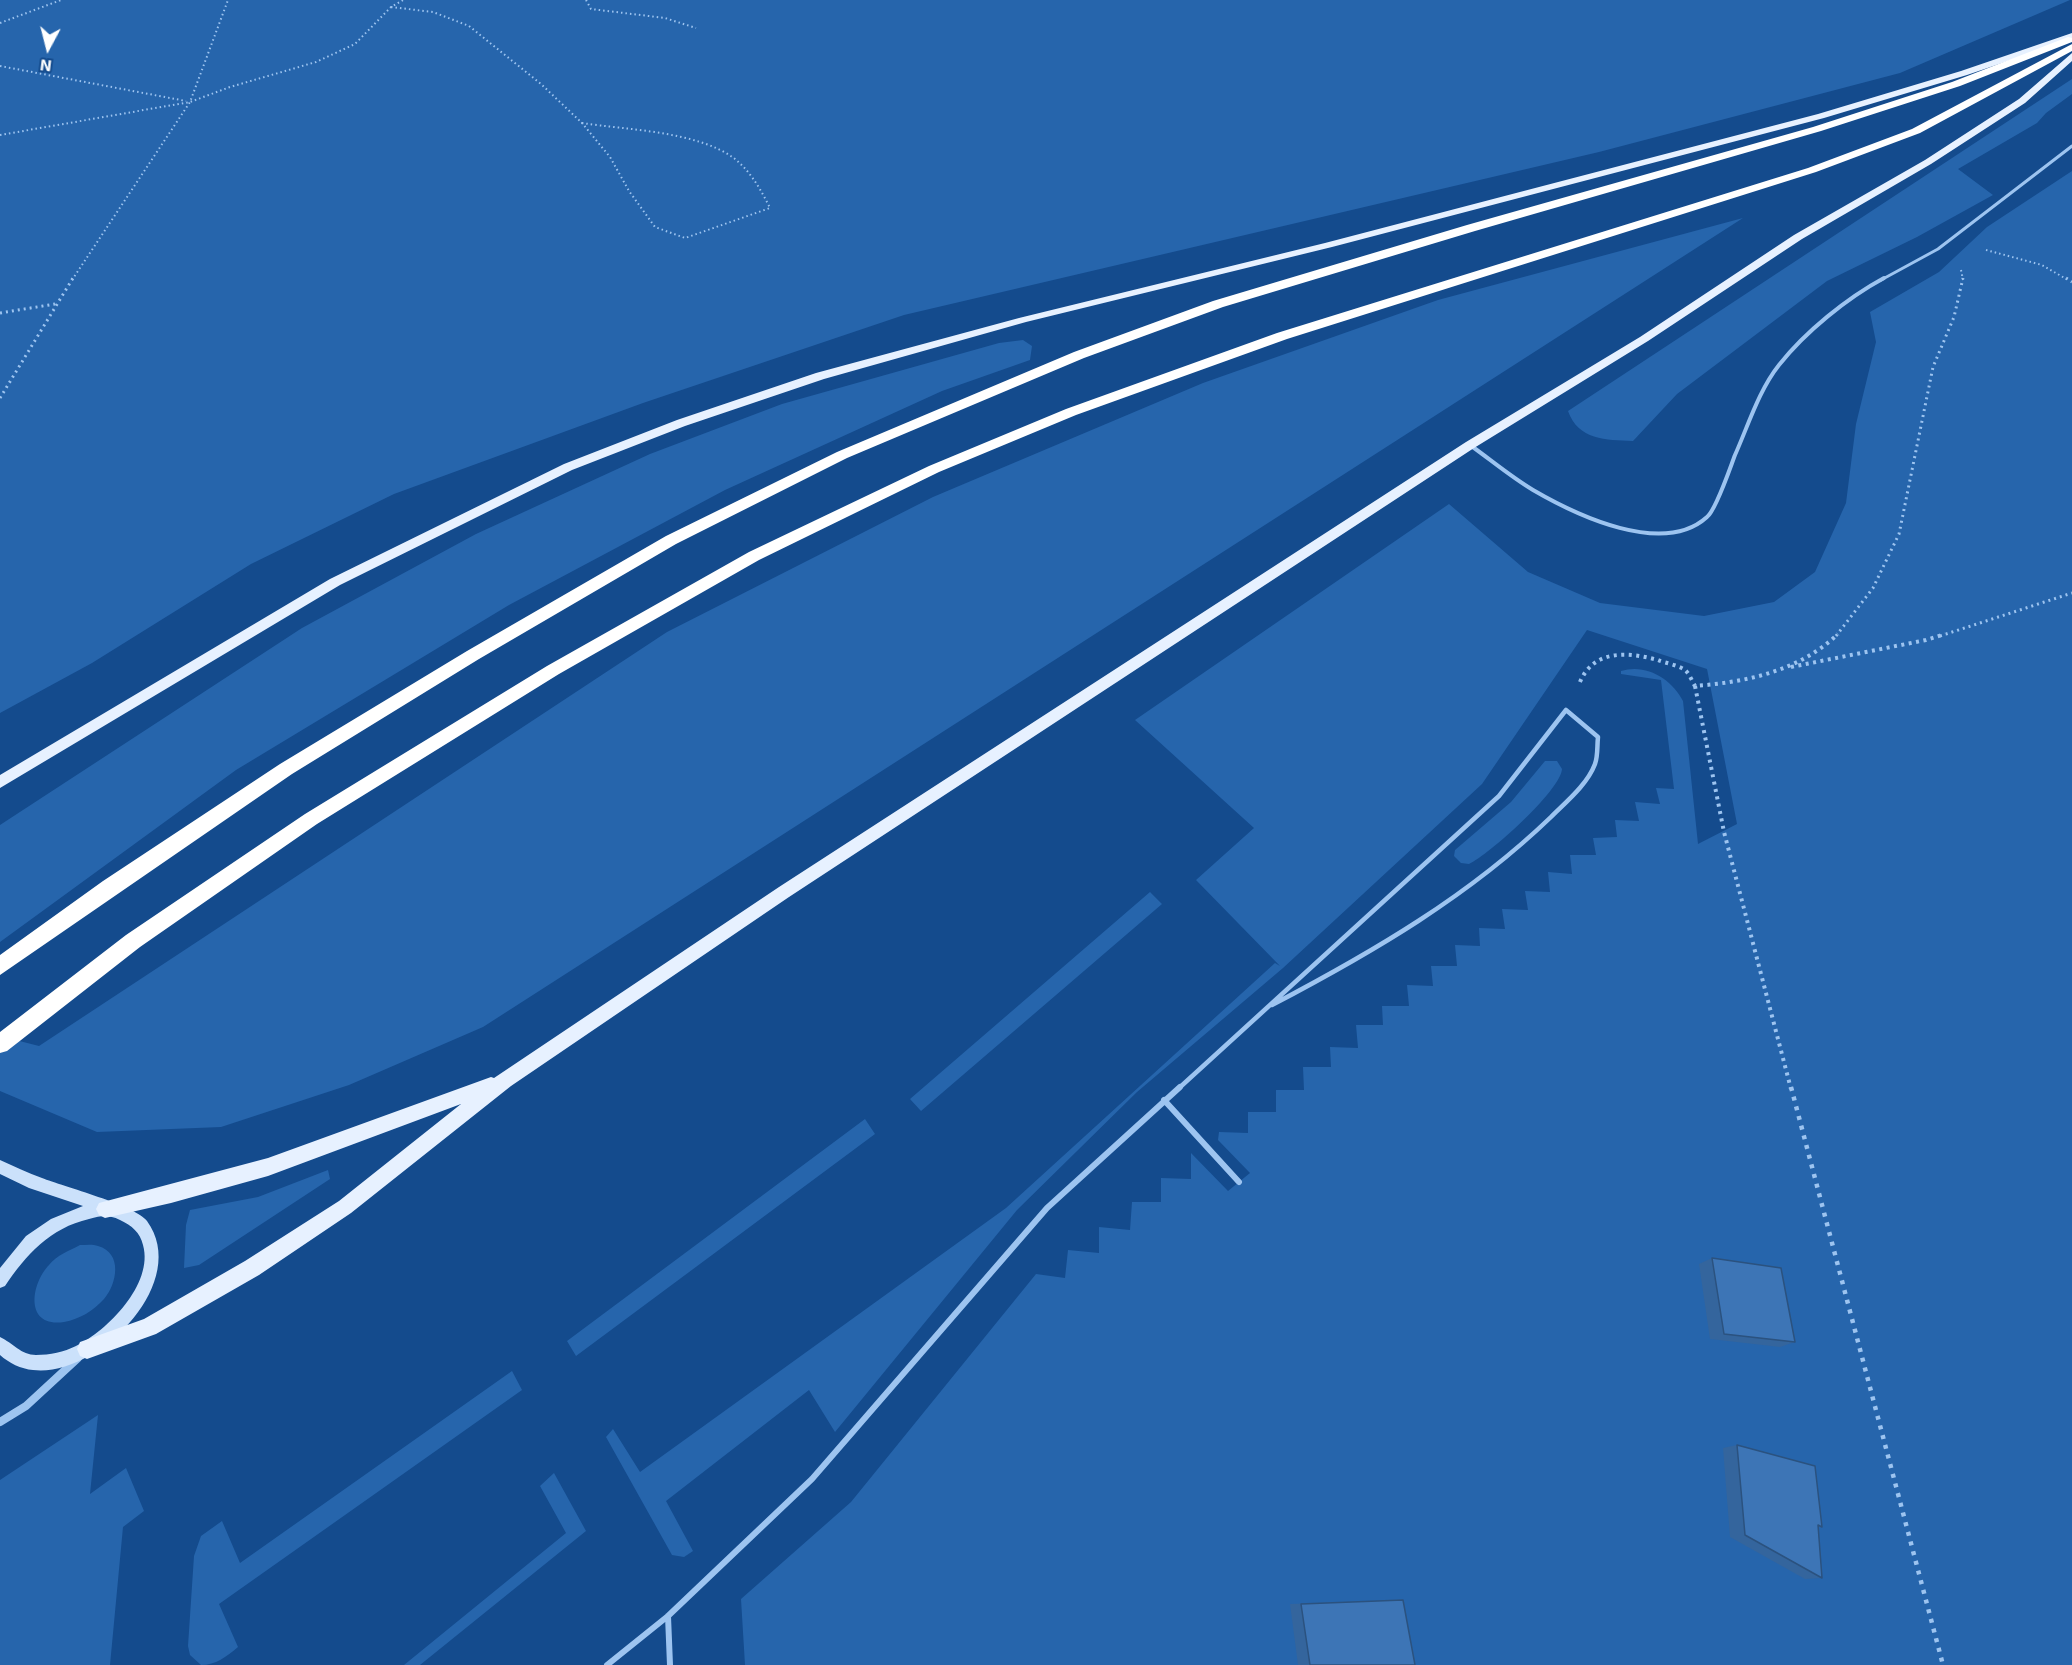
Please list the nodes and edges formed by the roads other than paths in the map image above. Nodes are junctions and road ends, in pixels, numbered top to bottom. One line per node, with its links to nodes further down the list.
1 (2072, 37): 6 (main road); 7 (highway)
2 (2072, 46): 9 (highway)
3 (2072, 56): 5 (main road)
4 (2072, 146): 5 (lane)
5 (1470, 445): 10 (main road)
6 (0, 782)
7 (0, 966)
8 (1272, 1005): 8 (lane); 11 (lane)
9 (7, 1039)
10 (505, 1080): 14 (main road); 17 (main road)
11 (1164, 1100): 13 (lane); 19 (lane)
12 (0, 1167): 14 (main road)
13 (1239, 1182)
14 (105, 1209): 15 (main road); 17 (main road)
15 (0, 1281)
16 (0, 1345): 17 (main road)
17 (87, 1350): 18 (street)
18 (0, 1422)
19 (668, 1616): 20 (lane); 21 (lane)
20 (608, 1665)
21 (670, 1665)

